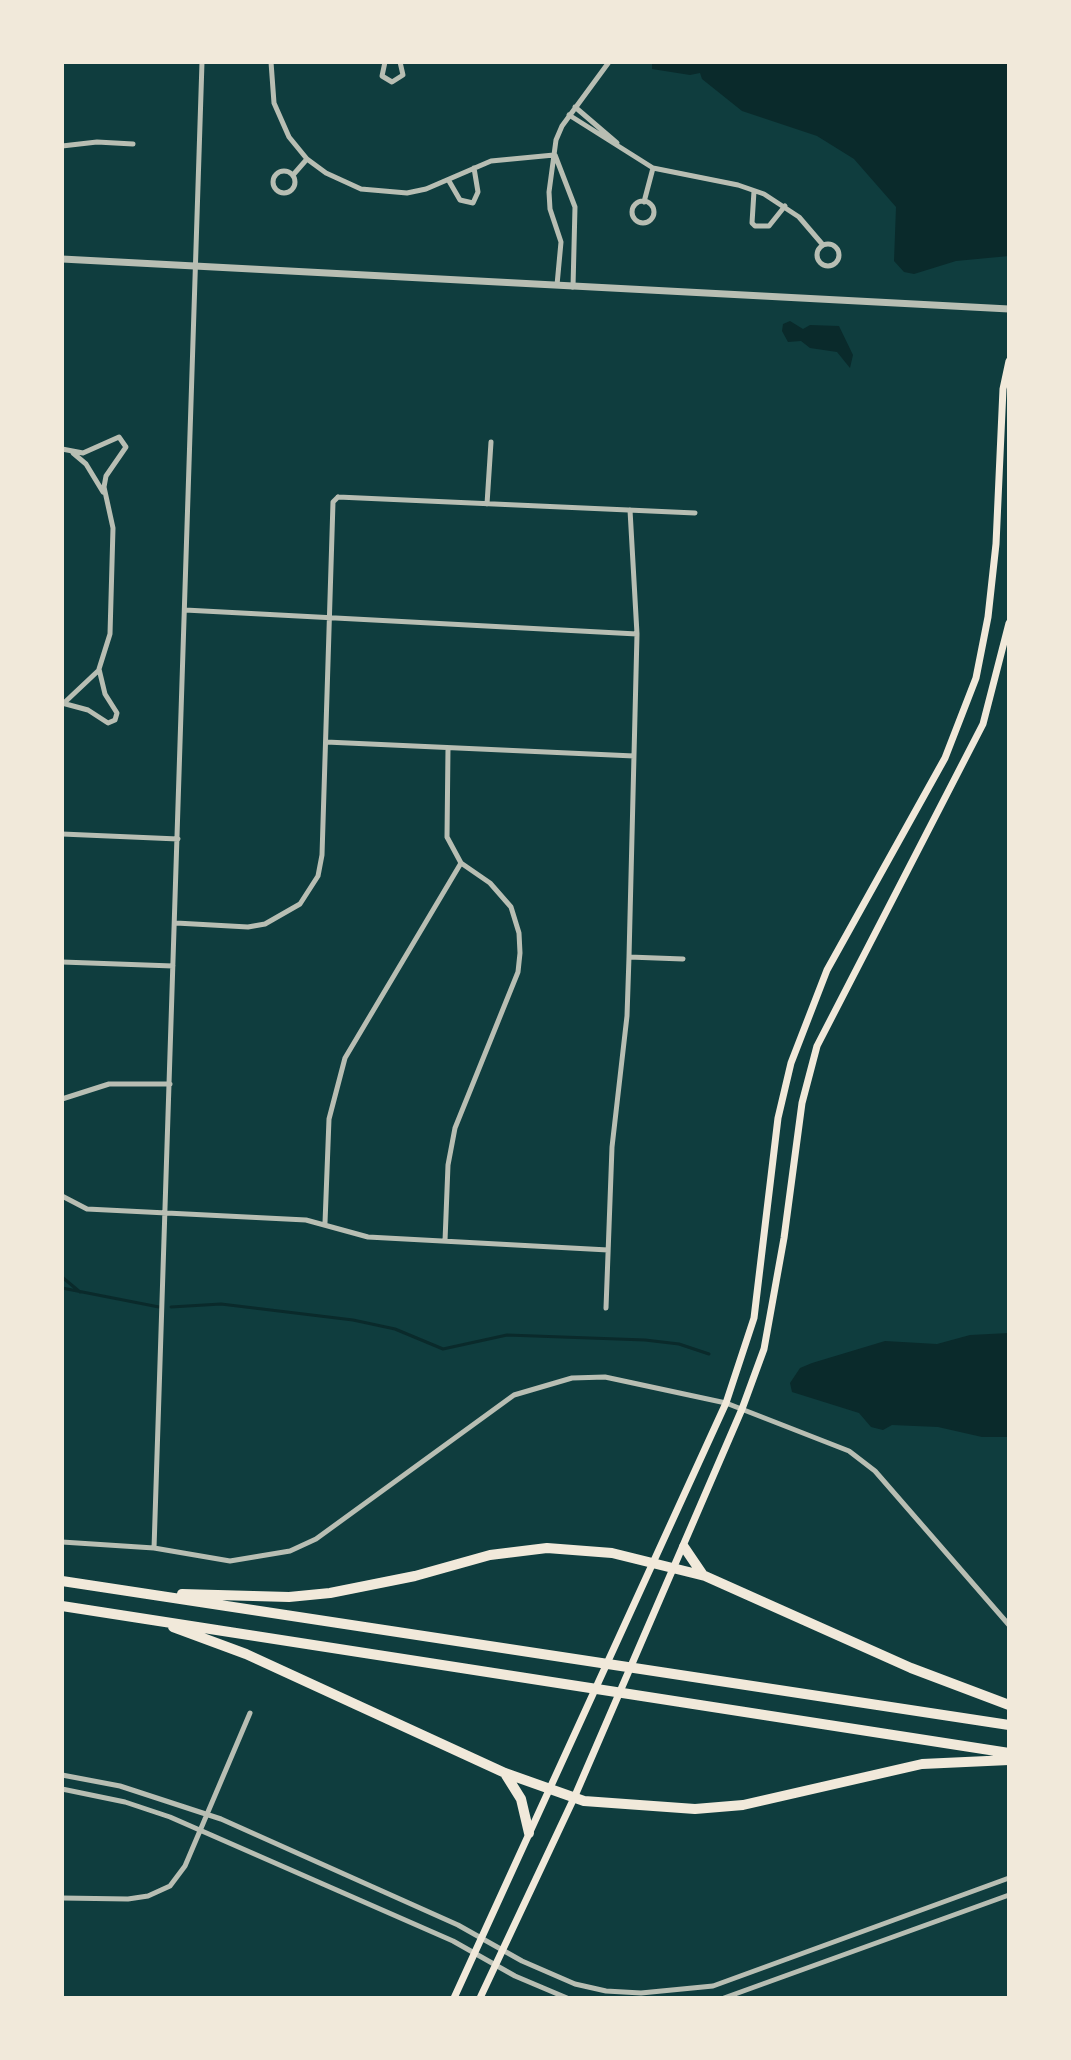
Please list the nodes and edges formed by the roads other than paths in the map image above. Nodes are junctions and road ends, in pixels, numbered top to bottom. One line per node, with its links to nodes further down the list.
1 (202, 62): 22 (street)
2 (271, 62): 12 (street)
3 (385, 62): 4 (street)
4 (400, 62)
5 (609, 62): 6 (street)
6 (575, 107): 7 (street); 10 (street)
7 (569, 115): 10 (street); 11 (street)
8 (133, 144): 9 (street)
9 (62, 146)
10 (623, 149): 14 (street)
11 (554, 155): 13 (street); 23 (street); 24 (street)
12 (307, 159): 15 (street); 16 (street)
13 (474, 168): 16 (street); 16 (street)
14 (653, 168): 17 (street); 18 (street)
15 (293, 175): 15 (street)
16 (449, 181)
17 (754, 191): 19 (street); 19 (street)
18 (644, 202): 18 (street)
19 (785, 206): 20 (street)
20 (823, 245): 20 (street)
21 (62, 259): 22 (street)
22 (195, 268): 23 (street); 34 (street)
23 (557, 286): 24 (street)
24 (573, 287): 25 (street)
25 (1009, 309)
26 (1009, 361): 59 (main road)
27 (491, 442): 31 (street)
28 (62, 449): 29 (street)
29 (71, 452): 30 (street); 30 (street)
30 (106, 500): 38 (street)
31 (487, 504): 32 (street); 35 (street)
32 (630, 510): 33 (street); 37 (street)
33 (695, 513)
34 (185, 610): 35 (street); 44 (street)
35 (329, 618): 37 (street); 40 (street)
36 (1009, 623): 60 (main road)
37 (637, 634): 42 (street)
38 (99, 669): 39 (street); 39 (street)
39 (63, 703)
40 (326, 742): 41 (street); 46 (street)
41 (448, 748): 42 (street); 45 (street)
42 (634, 756): 47 (street)
43 (62, 834): 44 (street)
44 (178, 839): 46 (street)
45 (461, 863): 55 (street); 56 (street)
46 (176, 923): 50 (street)
47 (629, 957): 48 (street); 57 (street)
48 (683, 959)
49 (62, 962): 50 (street)
50 (173, 966): 51 (street)
51 (170, 1084): 52 (street); 54 (street)
52 (62, 1099)
53 (62, 1196): 54 (street)
54 (167, 1213): 55 (street); 63 (street)
55 (325, 1223): 56 (street)
56 (445, 1241): 57 (street)
57 (608, 1250): 58 (street)
58 (606, 1308)
59 (726, 1403): 60 (street); 63 (street); 64 (main road)
60 (742, 1409): 62 (main road); 71 (street)
61 (62, 1542): 63 (street)
62 (684, 1547): 65 (main road); 66 (highway)
63 (154, 1548)
64 (653, 1563): 65 (highway); 68 (highway); 80 (main road)
65 (675, 1568): 66 (highway); 81 (main road)
66 (705, 1576): 72 (highway)
67 (62, 1581): 68 (highway)
68 (131, 1591): 74 (highway)
69 (62, 1606): 70 (highway)
70 (148, 1619): 75 (highway); 77 (highway)
71 (1009, 1625)
72 (1009, 1705)
73 (250, 1713): 82 (street)
74 (1009, 1725)
75 (1009, 1753)
76 (1009, 1760): 81 (highway)
77 (505, 1773): 80 (highway); 84 (highway)
78 (62, 1775): 82 (street)
79 (62, 1789): 83 (street)
80 (550, 1790): 81 (highway); 84 (main road)
81 (574, 1798): 89 (main road)
82 (206, 1814): 83 (street); 88 (street)
83 (199, 1830): 87 (street); 90 (street)
84 (529, 1833): 88 (main road)
85 (1009, 1878): 89 (street)
86 (1009, 1895): 95 (street)
87 (62, 1898)
88 (482, 1938): 89 (street); 90 (main road)
89 (504, 1951): 91 (main road)
90 (475, 1953): 91 (street); 92 (main road)
91 (497, 1966): 93 (main road); 94 (street)
92 (454, 1998)
93 (480, 1998)
94 (567, 1998)
95 (724, 1998)

